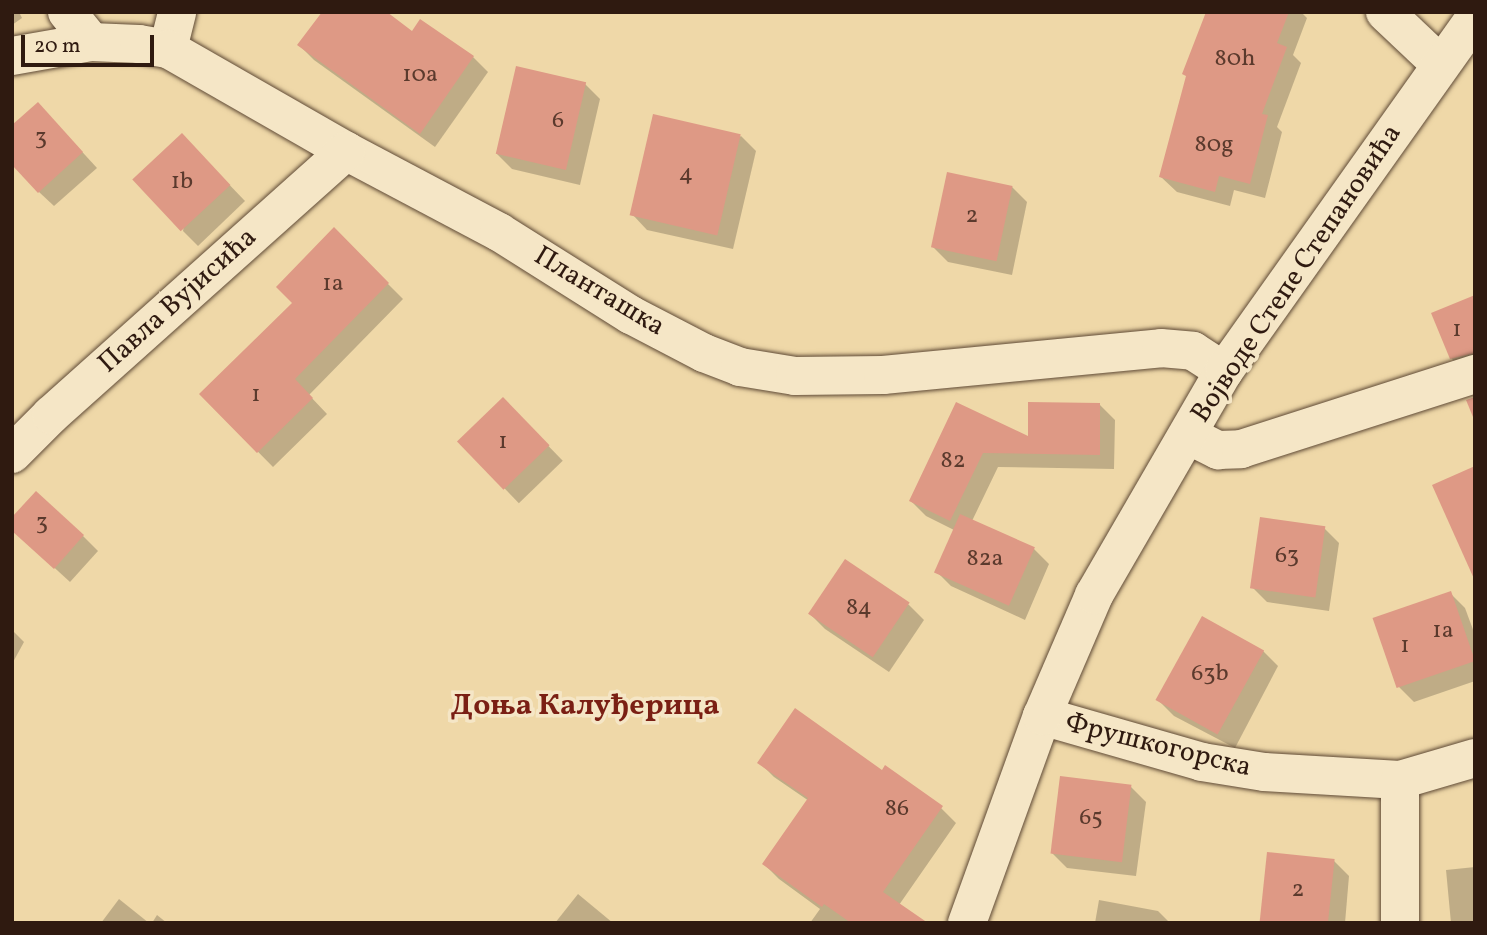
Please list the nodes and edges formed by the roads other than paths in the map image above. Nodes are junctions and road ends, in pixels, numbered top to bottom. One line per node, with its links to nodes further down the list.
1 (67, 12): 5 (street)
2 (177, 12): 6 (street)
3 (1385, 12): 8 (street)
4 (1475, 18): 8 (street, Војводе Степе Степановића)
5 (91, 42): 6 (street, Планташка); 7 (street, Планташка)
6 (168, 49): 9 (street, Планташка)
7 (12, 56)
8 (1440, 64): 10 (street, Војводе Степе Степановића)
9 (346, 151): 10 (street, Планташка); 13 (street, Павла Вујисића)
10 (1224, 371): 12 (street, Војводе Степе Степановића)
11 (1475, 374): 12 (street)
12 (1188, 435): 14 (street, Војводе Степе Степановића)
13 (12, 454)
14 (1042, 716): 16 (street, Фрушкогорска); 17 (street, Војводе Степе Степановића)
15 (1475, 758): 16 (street, Фрушкогорска)
16 (1400, 780): 18 (street)
17 (967, 923)
18 (1400, 923)

